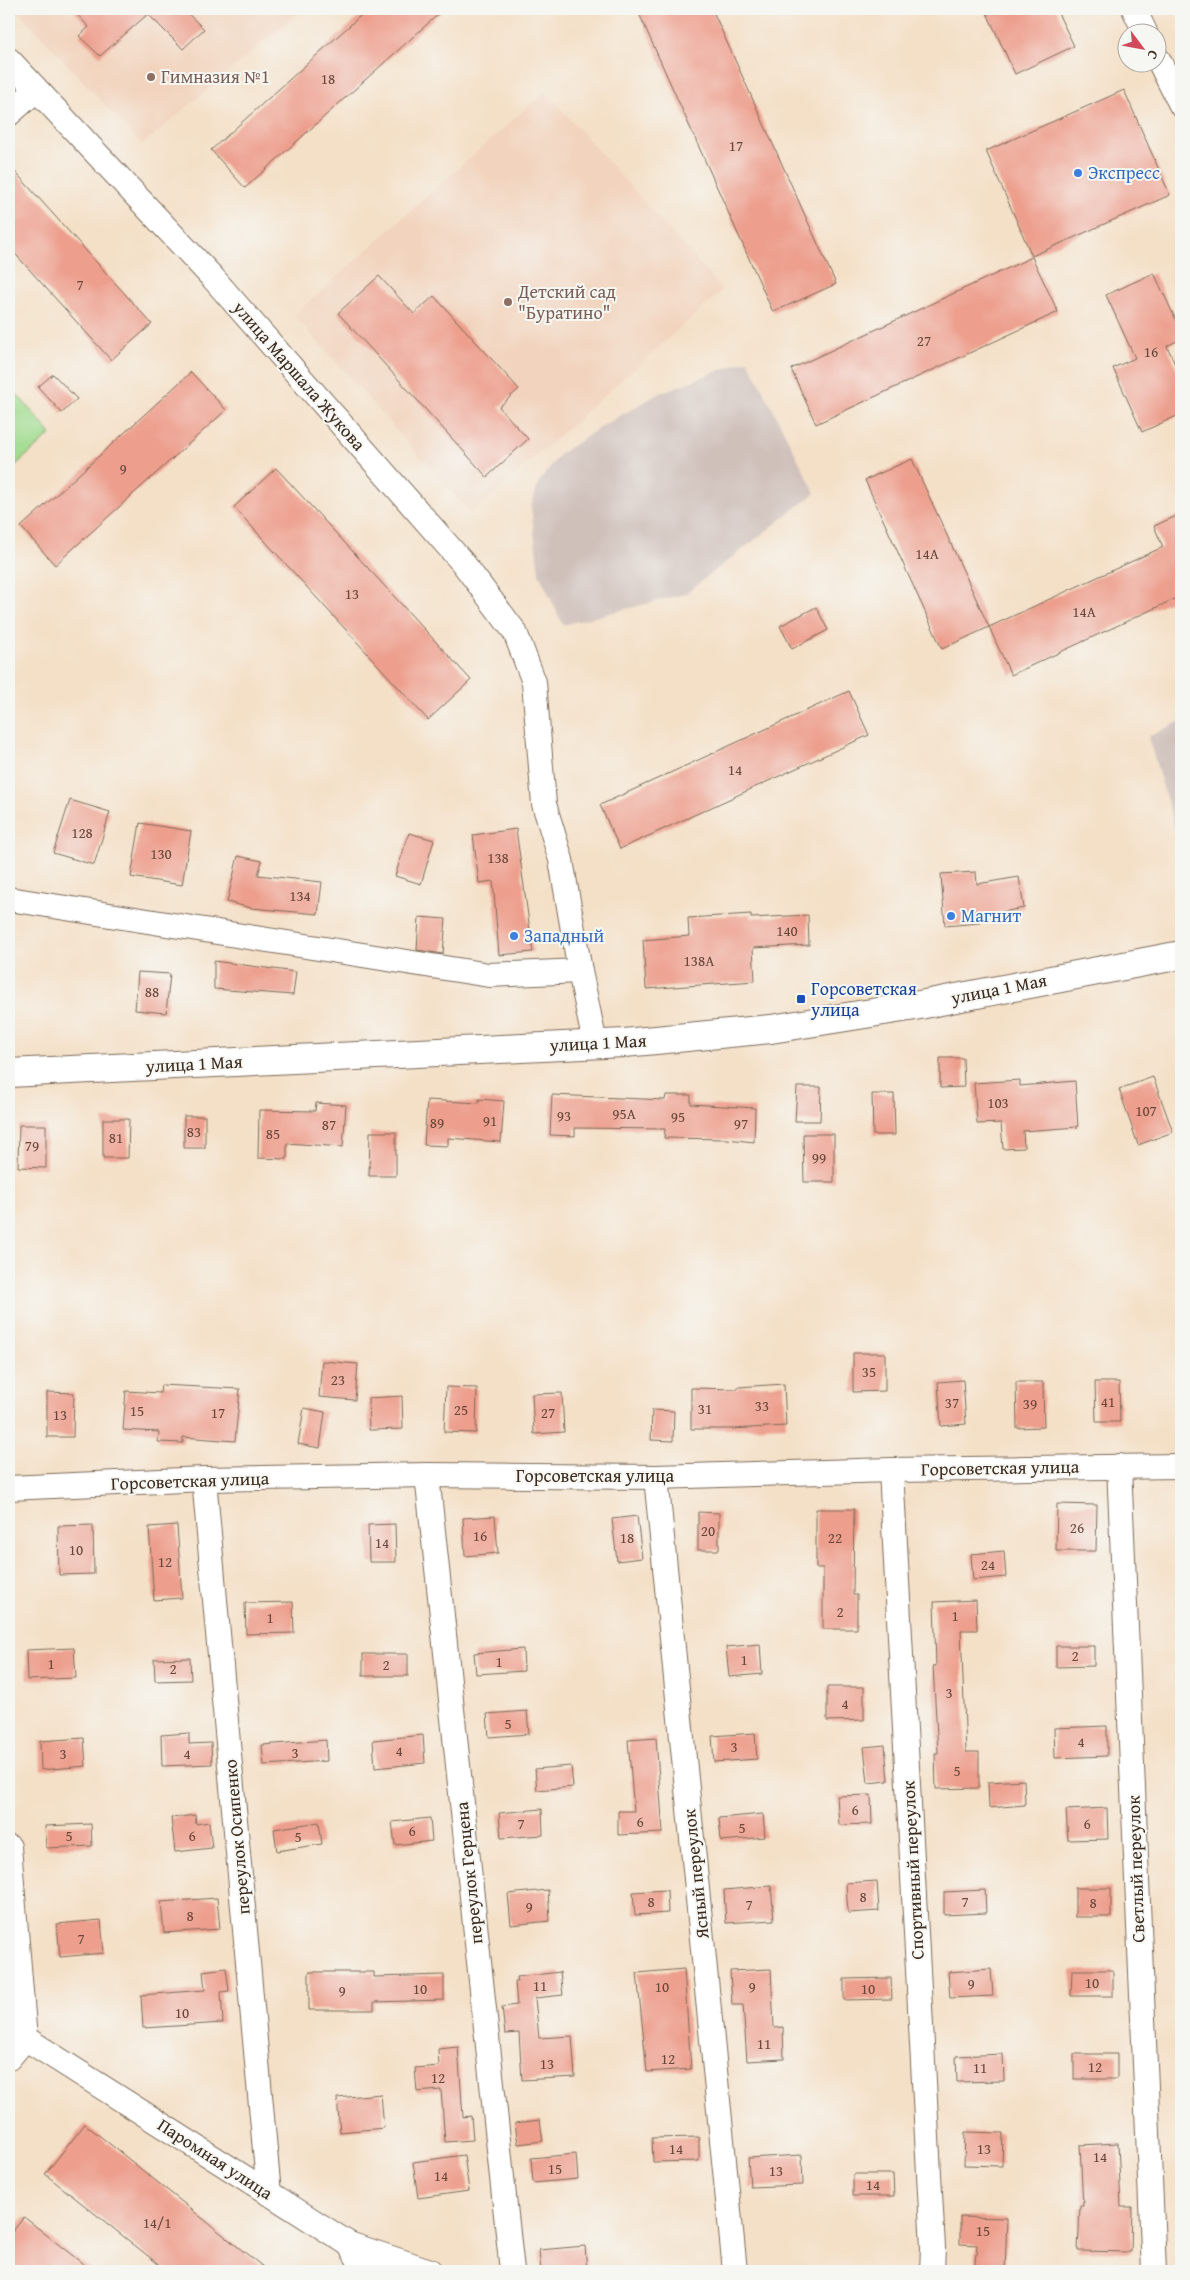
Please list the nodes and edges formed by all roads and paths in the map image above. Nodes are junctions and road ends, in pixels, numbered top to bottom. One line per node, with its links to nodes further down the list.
1 (1134, 9): 2 (street)
2 (1140, 22)
3 (9, 60): 5 (street, улица Маршала Жукова)
4 (1164, 72): 6 (street)
5 (36, 90): 7 (street); 10 (street, улица Маршала Жукова)
6 (1181, 105)
7 (9, 114)
8 (9, 899): 10 (street)
9 (1181, 955): 11 (main road, улица 1 Мая)
10 (580, 971): 11 (street, улица Маршала Жукова)
11 (595, 1044): 12 (main road, улица 1 Мая)
12 (9, 1073)
13 (1119, 1466): 14 (street, Горсоветская улица); 15 (street, Горсоветская улица); 30 (street, Светлый переулок)
14 (1181, 1466)
15 (891, 1470): 17 (street, Горсоветская улица); 29 (street, Спортивный переулок)
16 (427, 1475): 17 (street, Горсоветская улица); 18 (street, Горсоветская улица); 27 (street, переулок Герцена)
17 (656, 1477): 28 (street, Ясный переулок)
18 (204, 1479): 19 (street, Горсоветская улица); 23 (street, переулок Осипенко)
19 (9, 1488)
20 (9, 1847): 21 (street)
21 (17, 2033): 22 (street); 23 (street, Паромная улица)
22 (9, 2058)
23 (269, 2194): 24 (street, Паромная улица)
24 (349, 2244): 25 (street); 26 (street, Паромная улица)
25 (366, 2271)
26 (430, 2271)
27 (512, 2271)
28 (735, 2271)
29 (932, 2271)
30 (1154, 2271)

